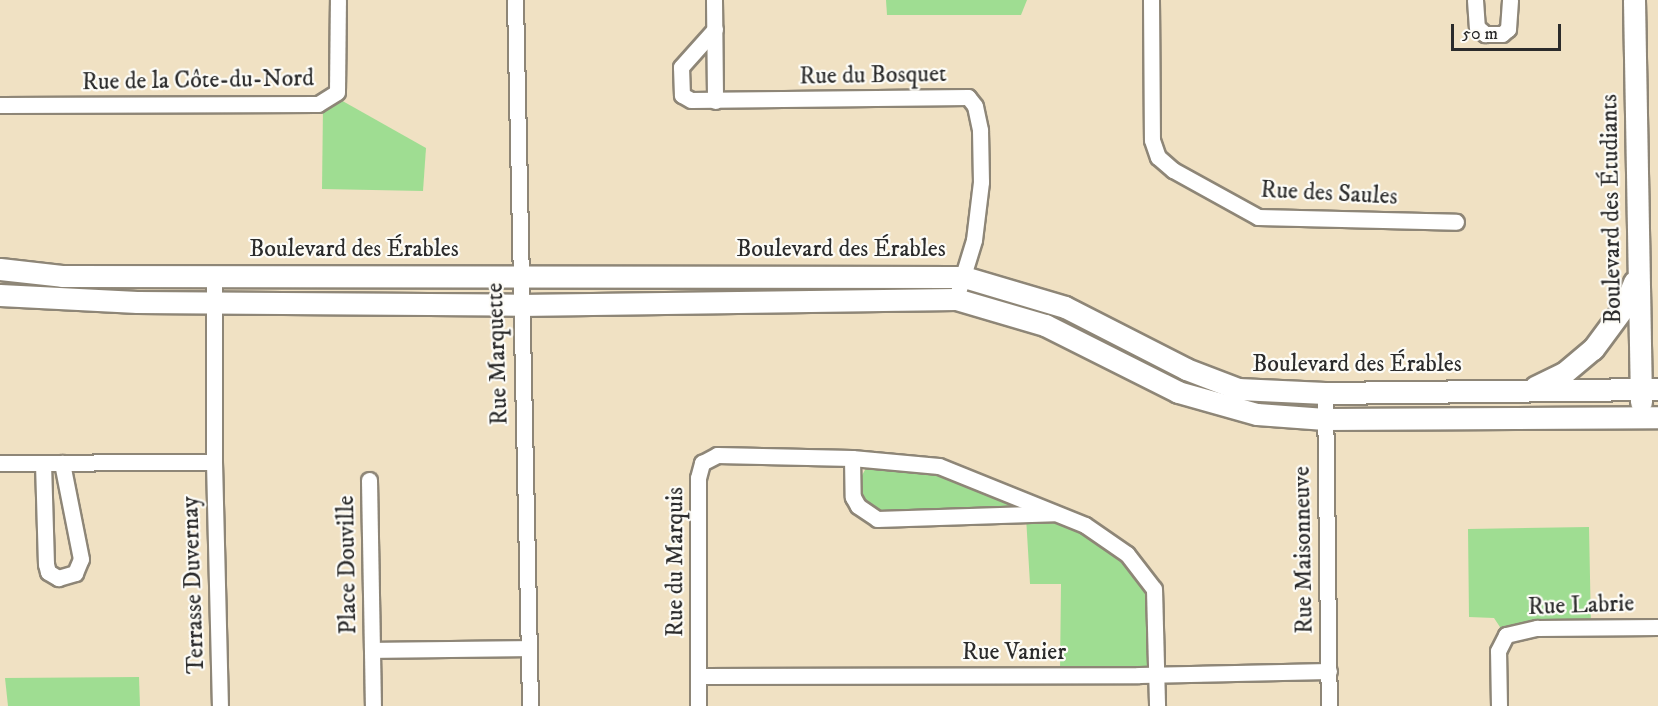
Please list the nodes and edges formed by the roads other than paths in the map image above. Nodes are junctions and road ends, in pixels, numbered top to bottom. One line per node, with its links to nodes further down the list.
1 (338, 0): 10 (street, Rue de la Côte-du-Nord)
2 (515, 0): 14 (street, Rue Marquette)
3 (714, 0): 8 (street)
4 (1151, 0): 11 (street, Rue des Saules)
5 (1475, 0): 6 (street)
6 (1510, 0)
7 (1634, 0): 12 (street, Boulevard des Étudiants)
8 (716, 29): 9 (street); 9 (street, Rue du Bosquet)
9 (715, 101): 16 (street, Rue du Bosquet)
10 (0, 105)
11 (1456, 222)
12 (1638, 267): 21 (street, Boulevard des Étudiants); 22 (street)
13 (0, 269): 15 (street, Boulevard des Érables)
14 (518, 274): 15 (street, Boulevard des Érables); 16 (street, Boulevard des Érables); 20 (street, Rue Marquette)
15 (214, 276): 19 (street, Terrasse Duvernay)
16 (964, 277): 18 (street, Rue du Bosquet); 23 (street, Boulevard des Érables)
17 (0, 295): 19 (street, Boulevard des Érables)
18 (956, 299): 20 (street, Boulevard des Érables); 25 (street, Boulevard des Érables)
19 (215, 302): 20 (street, Boulevard des Érables); 27 (street, Terrasse Duvernay)
20 (519, 305): 34 (street, Rue Marquette)
21 (1649, 389): 22 (street, Boulevard des Érables); 24 (street, Boulevard des Étudiants)
22 (1520, 390): 23 (street, Boulevard des Érables)
23 (1324, 393): 25 (street, Rue Maisonneuve)
24 (1650, 417): 25 (street, Boulevard des Érables)
25 (1325, 419): 36 (street, Rue Maisonneuve)
26 (852, 458): 32 (street, Rue du Marquis); 32 (street, Rue du Marquis); 38 (street, Rue du Marquis)
27 (214, 462): 30 (street, Terrasse Duvernay); 39 (street, Terrasse Duvernay)
28 (0, 463): 29 (street, Terrasse Duvernay)
29 (43, 463): 30 (street, Terrasse Duvernay); 30 (street)
30 (62, 463)
31 (369, 480): 35 (street, Place Douville)
32 (1060, 513): 37 (street, Rue du Marquis)
33 (1658, 627): 45 (street, Rue Labrie)
34 (528, 648): 35 (street, Place Douville); 41 (street, Rue Marquette)
35 (372, 650): 40 (street, Place Douville)
36 (1329, 671): 37 (street, Rue Vanier); 44 (street, Rue Maisonneuve)
37 (1156, 675): 38 (street, Rue Vanier); 43 (street, Rue du Marquis)
38 (699, 676): 42 (street, Rue du Marquis)
39 (220, 706)
40 (373, 706)
41 (530, 706)
42 (698, 706)
43 (1157, 706)
44 (1329, 706)
45 (1499, 706)

